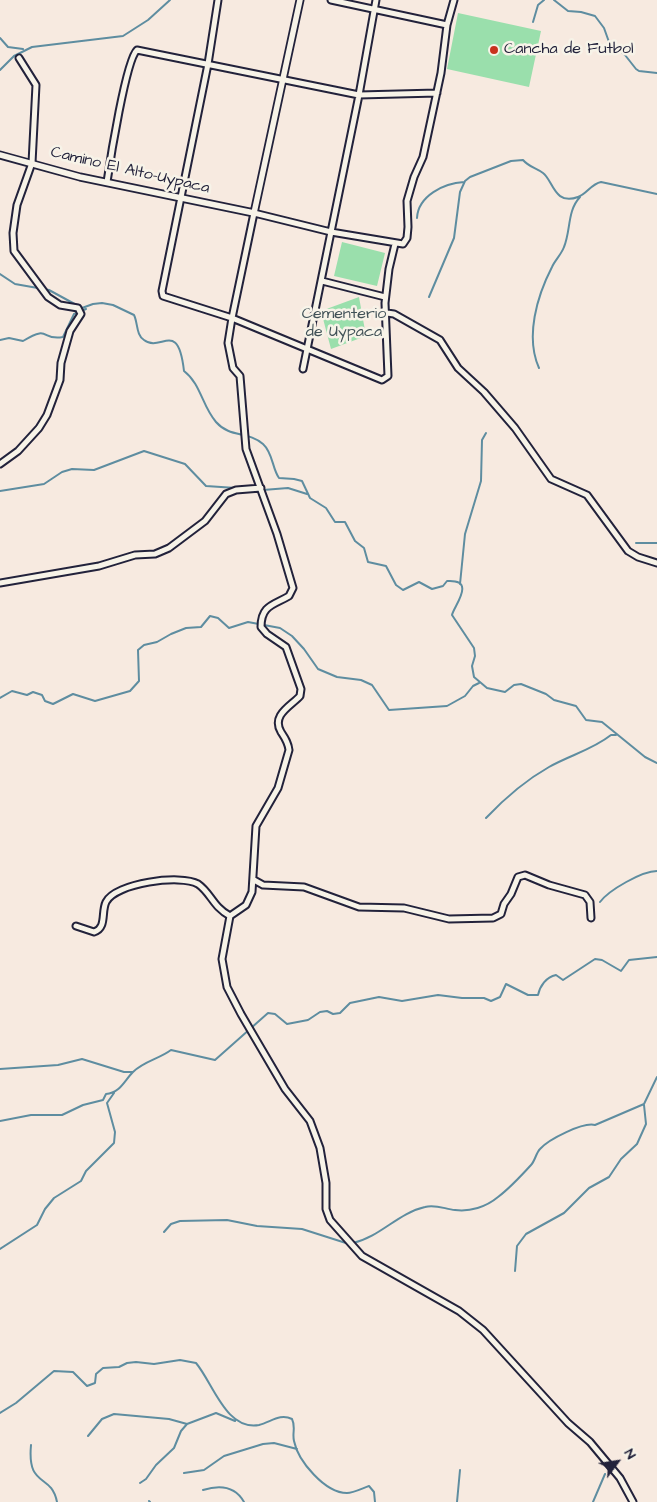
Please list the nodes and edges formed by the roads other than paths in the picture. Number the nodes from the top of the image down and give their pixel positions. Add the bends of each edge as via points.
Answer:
1 (218, 0) edge
2 (300, 0) edge
3 (331, 0) edge
4 (376, 0) edge
5 (454, 0) edge
6 (375, 9) junction
7 (447, 25) junction
8 (19, 58) dead end
9 (208, 64) junction
10 (283, 79) junction
11 (437, 93) junction
12 (359, 95) junction
13 (0, 155) edge
14 (32, 163) junction
15 (107, 182) junction
16 (180, 197) junction
17 (254, 213) junction
18 (332, 232) junction
19 (395, 244) junction
20 (322, 281) junction
21 (386, 297) junction
22 (387, 313) junction
23 (232, 318) junction
24 (308, 349) junction
25 (303, 369) dead end
26 (0, 464) edge
27 (261, 488) junction
28 (657, 563) edge
29 (0, 583) edge
30 (254, 880) junction
31 (230, 916) junction
32 (590, 918) dead end
33 (76, 926) dead end
34 (632, 1502) edge

1 - 9 street
2 - 10 street
3 - 6 street
4 - 6 street
5 - 7 street
6 - 7 street
6 - 12 street
7 - 11 street
8 - 14 street via 36,86
9 - 10 street
9 - 15 street via 135,51
9 - 16 street
10 - 12 street
10 - 17 street
11 - 12 street
11 - 19 street via 423,157 407,202 407,238 403,244
12 - 18 street
13 - 14 street, Camino El Alto-Uypaca
14 - 15 street, Camino El Alto-Uypaca
14 - 26 street via 17,205 14,251 48,297 60,305 78,308 81,314 70,331 60,380 48,415 18,451
15 - 16 street, Camino El Alto-Uypaca
16 - 17 street, Camino El Alto-Uypaca
16 - 23 street via 162,293 165,297
17 - 18 street
17 - 23 street
18 - 19 street
18 - 20 street
19 - 21 street
20 - 21 street
20 - 24 street
21 - 22 street
22 - 24 street via 386,379
22 - 28 street via 440,340 458,368 515,428 551,479 587,495 628,551
23 - 24 street
23 - 27 street via 229,353 241,381 246,449
24 - 25 street
27 - 29 street via 226,494 205,521 169,548 155,554 135,555 90,568
27 - 30 street via 293,588 289,596 267,608 261,627 286,647 301,689 300,696 279,717 278,727 289,750 278,788 256,826
30 - 31 street via 246,905
30 - 32 street via 263,885 304,887 359,907 397,907 465,920 496,918 501,914 518,877 525,875 587,897
31 - 33 street via 216,906 197,884 174,879 119,889 106,903 100,929 94,932
31 - 34 street via 222,959 227,987 285,1089 310,1121 320,1148 330,1220 362,1256 459,1311 483,1330 568,1423 590,1442 620,1478

